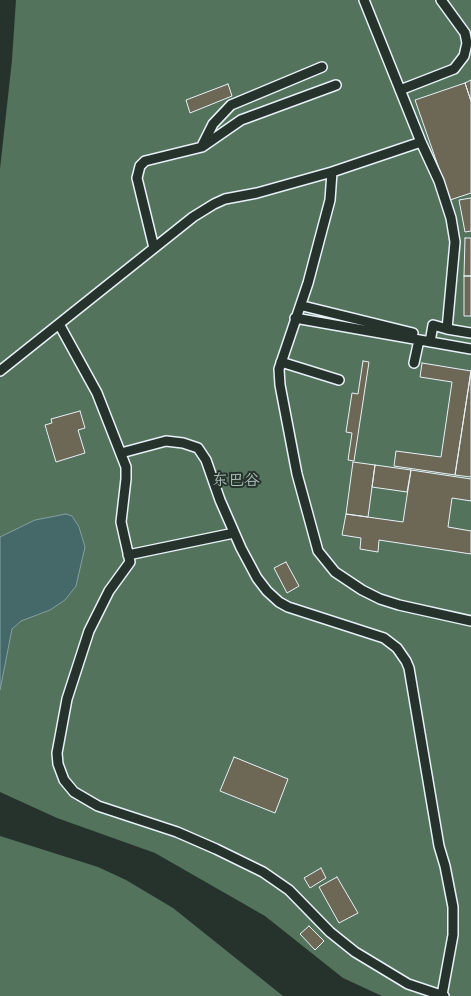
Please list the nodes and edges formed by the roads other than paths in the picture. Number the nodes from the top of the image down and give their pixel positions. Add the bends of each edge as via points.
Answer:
1 (364, 0) edge
2 (441, 0) edge
3 (322, 67) dead end
4 (336, 85) dead end
5 (400, 90) junction
6 (421, 142) junction
7 (202, 147) junction
8 (332, 172) junction
9 (154, 248) junction
10 (304, 306) dead end
11 (296, 318) junction
12 (59, 324) junction
13 (446, 328) junction
14 (471, 332) edge
15 (419, 340) junction
16 (430, 342) junction
17 (471, 348) edge
18 (281, 362) junction
19 (414, 364) dead end
20 (0, 371) edge
21 (340, 380) dead end
22 (120, 453) junction
23 (234, 532) junction
24 (128, 555) junction
25 (471, 621) edge
26 (443, 996) edge

1 - 5 lane
2 - 5 lane via 464,33 467,43 464,56 454,69
3 - 7 lane via 231,105 213,124
4 - 7 lane via 241,120
5 - 6 lane
6 - 8 lane
6 - 13 lane via 446,199 455,242
7 - 9 lane via 145,161 140,166 138,183
8 - 9 lane via 225,199 203,210
8 - 11 lane via 330,200
9 - 12 lane
10 - 17 lane
11 - 15 lane
11 - 18 lane
12 - 20 lane
12 - 22 lane via 97,393
13 - 14 lane
13 - 16 lane via 433,325
15 - 16 lane
15 - 19 lane
16 - 17 lane
18 - 21 lane
18 - 25 lane via 280,385 297,474 318,551 326,562 348,582 380,599
22 - 23 lane via 166,441 198,448 206,460
22 - 24 lane via 126,467 121,522
23 - 24 lane
23 - 26 lane via 257,578 280,602 377,634 397,648 406,661 453,907
24 - 26 lane via 130,562 109,591 89,631 67,699 57,752 60,772 68,786 98,806 177,832 263,872 289,890 330,932 355,952 408,984

